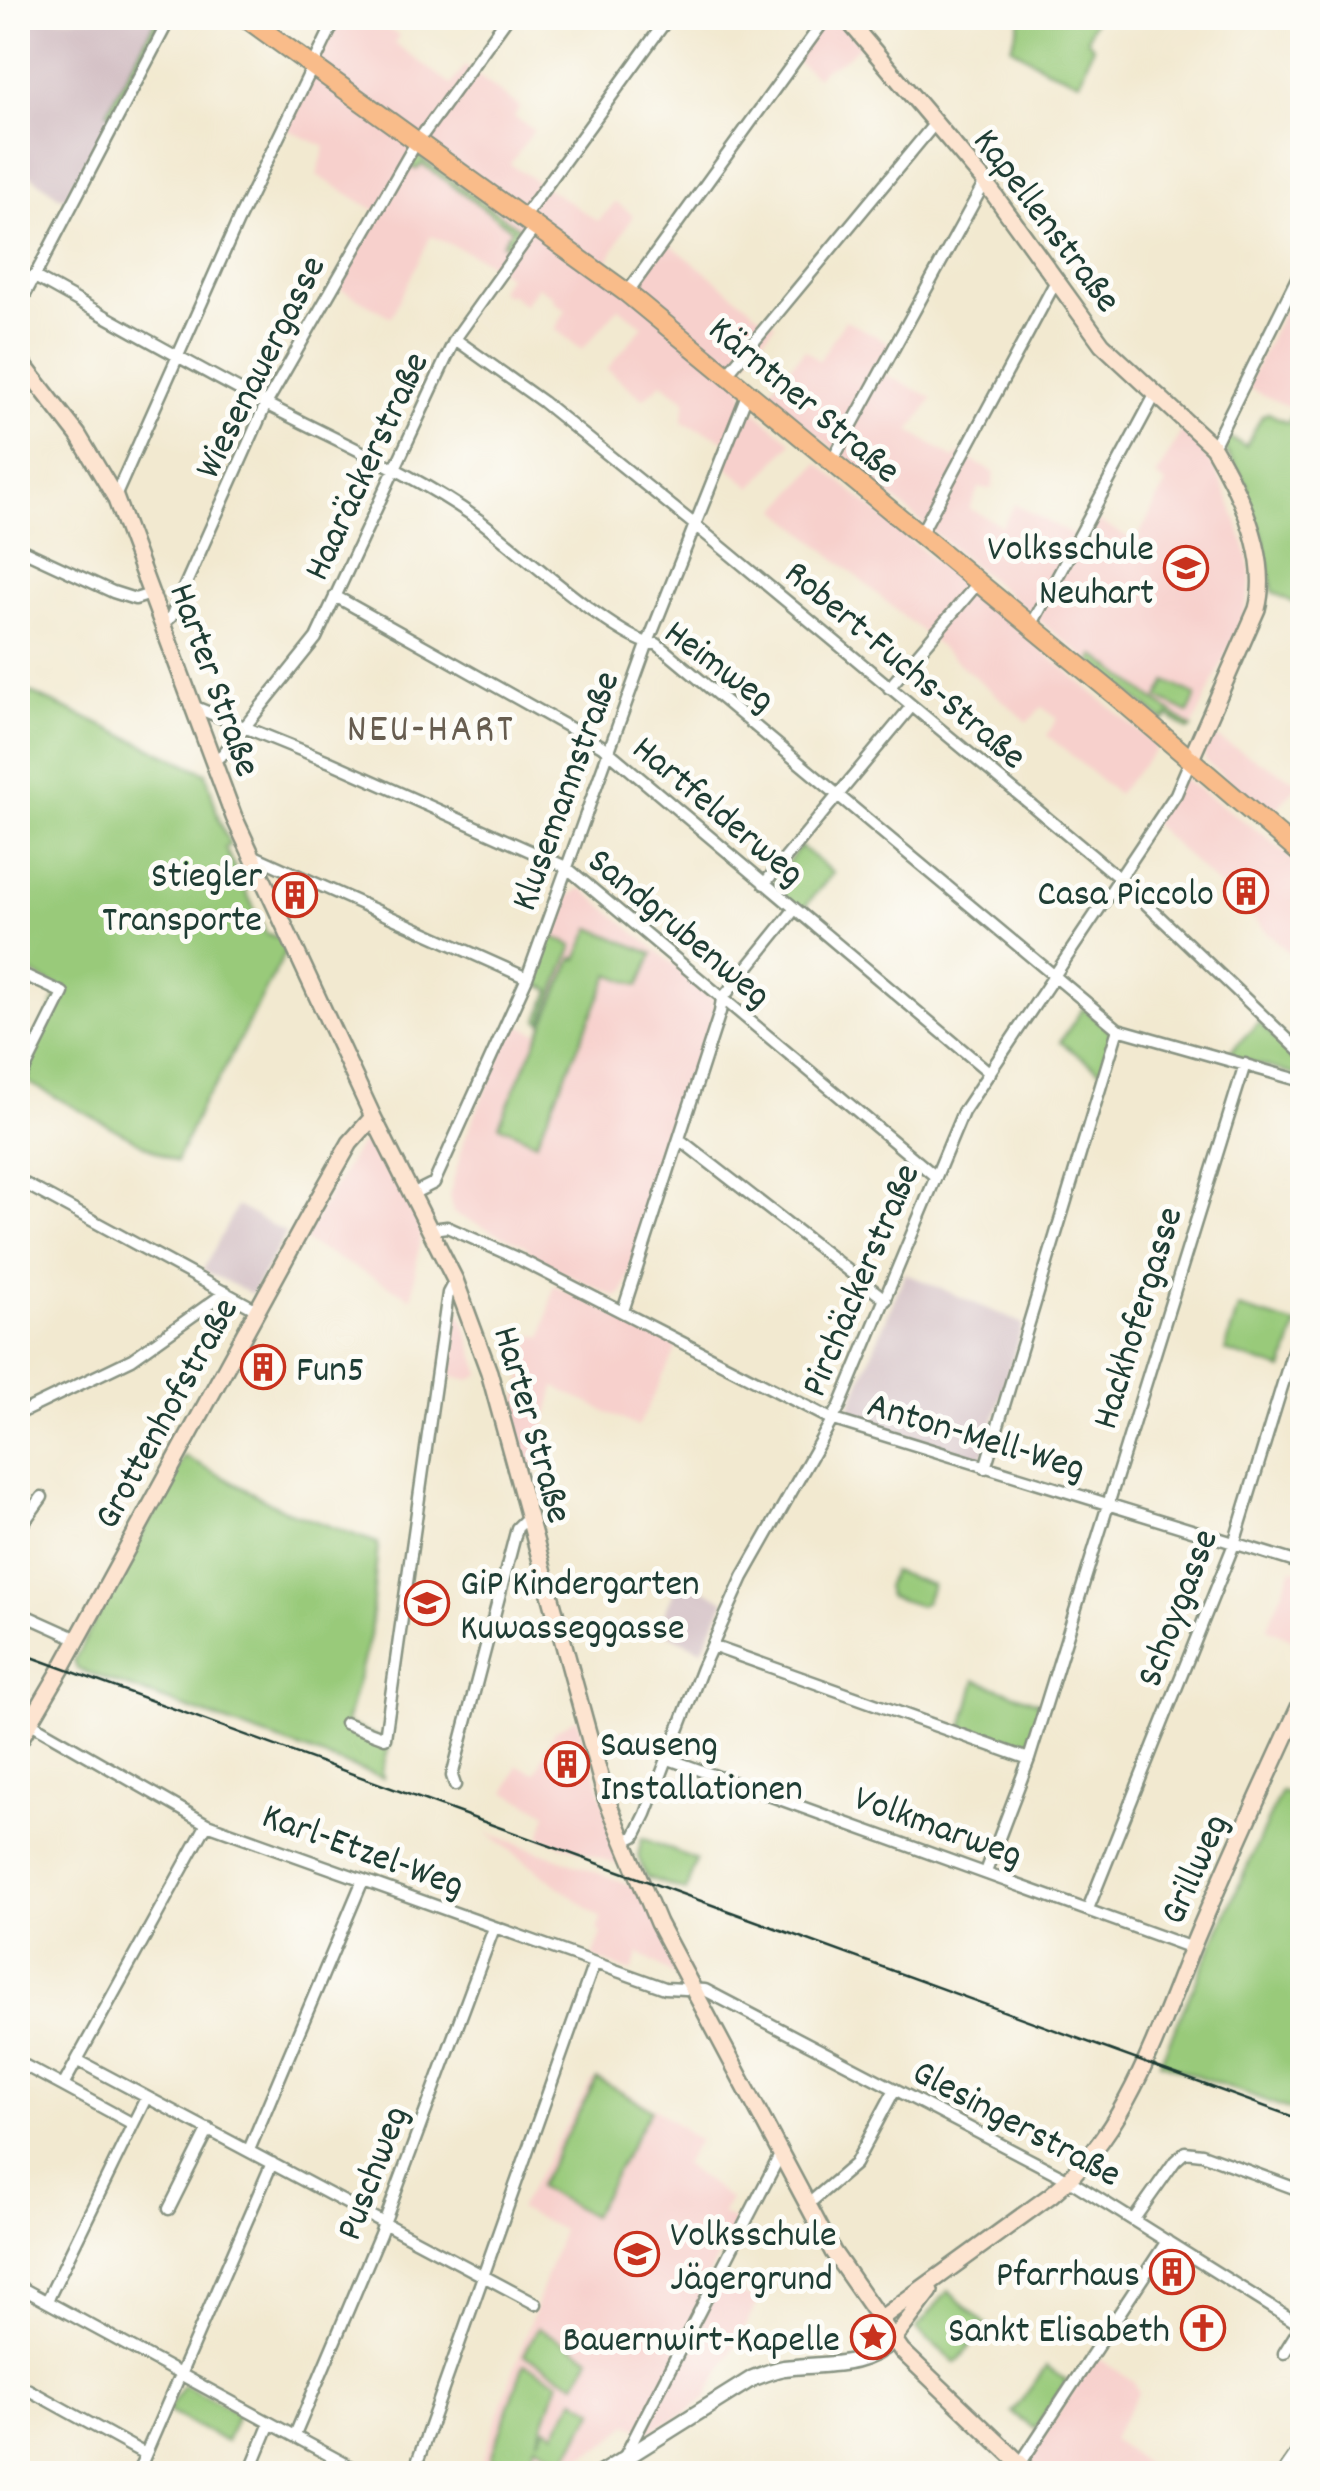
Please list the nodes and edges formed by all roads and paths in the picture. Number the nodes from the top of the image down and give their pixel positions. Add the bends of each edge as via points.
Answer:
1 (170, 18) edge
2 (246, 18) edge
3 (336, 18) edge
4 (495, 18) edge
5 (506, 18) edge
6 (668, 18) edge
7 (826, 18) edge
8 (846, 18) edge
9 (484, 50) junction
10 (311, 64) junction
11 (936, 122) junction
12 (418, 140) junction
13 (985, 182) junction
14 (529, 222) junction
15 (1302, 268) edge
16 (33, 276) junction
17 (1056, 281) junction
18 (627, 293) junction
19 (18, 308) edge
20 (456, 339) junction
21 (177, 355) junction
22 (18, 358) edge
23 (727, 374) junction
24 (748, 391) junction
25 (1155, 396) junction
26 (266, 404) junction
27 (1212, 448) junction
28 (832, 461) junction
29 (393, 468) junction
30 (115, 497) junction
31 (695, 525) junction
32 (920, 535) junction
33 (18, 548) edge
34 (978, 583) junction
35 (151, 594) junction
36 (335, 596) junction
37 (162, 624) junction
38 (1030, 627) junction
39 (647, 646) junction
40 (889, 688) junction
41 (190, 705) junction
42 (911, 707) junction
43 (245, 726) junction
44 (607, 753) junction
45 (212, 762) junction
46 (1190, 762) junction
47 (838, 794) junction
48 (250, 854) junction
49 (1302, 856) edge
50 (566, 867) junction
51 (1119, 878) junction
52 (764, 884) junction
53 (794, 910) junction
54 (18, 972) edge
55 (1053, 977) junction
56 (527, 978) junction
57 (722, 999) junction
58 (1118, 1029) junction
59 (1302, 1054) edge
60 (1245, 1064) junction
61 (990, 1073) junction
62 (1302, 1080) edge
63 (18, 1083) edge
64 (373, 1117) junction
65 (679, 1139) junction
66 (936, 1177) junction
67 (18, 1180) edge
68 (414, 1194) junction
69 (432, 1230) junction
70 (455, 1280) junction
71 (226, 1292) junction
72 (886, 1300) junction
73 (257, 1310) junction
74 (623, 1311) junction
75 (1302, 1321) edge
76 (19, 1409) edge
77 (831, 1420) junction
78 (985, 1468) junction
79 (42, 1497) dead end
80 (1107, 1505) junction
81 (528, 1516) junction
82 (18, 1530) edge
83 (1234, 1544) junction
84 (1302, 1564) edge
85 (18, 1612) edge
86 (78, 1639) junction
87 (712, 1646) junction
88 (1302, 1701) edge
89 (29, 1722) junction
90 (346, 1724) dead end
91 (18, 1743) edge
92 (666, 1758) junction
93 (1029, 1759) junction
94 (456, 1785) dead end
95 (207, 1824) junction
96 (624, 1842) junction
97 (986, 1872) junction
98 (363, 1880) junction
99 (1088, 1909) junction
100 (494, 1928) junction
101 (1192, 1948) junction
102 (594, 1964) junction
103 (694, 1990) junction
104 (77, 2060) junction
105 (18, 2062) edge
106 (63, 2086) junction
107 (895, 2089) junction
108 (146, 2098) junction
109 (133, 2124) junction
110 (209, 2129) junction
111 (249, 2150) junction
112 (780, 2155) junction
113 (272, 2163) junction
114 (1069, 2180) junction
115 (1302, 2191) edge
116 (806, 2206) junction
117 (169, 2209) dead end
118 (1134, 2219) junction
119 (384, 2223) junction
120 (1167, 2241) junction
121 (948, 2273) junction
122 (483, 2276) junction
123 (18, 2286) edge
124 (47, 2301) junction
125 (536, 2304) dead end
126 (880, 2319) junction
127 (1302, 2325) edge
128 (893, 2340) junction
129 (1284, 2353) dead end
130 (180, 2374) junction
131 (18, 2384) edge
132 (270, 2423) junction
133 (296, 2436) junction
134 (1302, 2445) edge
135 (145, 2454) junction
136 (620, 2467) edge
137 (1026, 2469) edge
138 (137, 2474) edge
139 (249, 2474) edge
140 (364, 2474) edge
141 (413, 2474) edge
142 (600, 2474) edge
143 (1282, 2474) edge

1 - 16 street
2 - 10 main road, Kärntner Straße
3 - 10 street
4 - 9 street
5 - 9 street, Wiesenauergasse
6 - 14 street, Haaräckerstraße
7 - 18 street
8 - 11 main road, Kapellenstraße
9 - 12 street, Wiesenauergasse
10 - 12 main road, Kärntner Straße
10 - 21 street
11 - 13 main road, Kapellenstraße
11 - 23 street
12 - 14 main road, Kärntner Straße
12 - 26 street, Wiesenauergasse
13 - 17 main road, Kapellenstraße
13 - 28 street
14 - 18 main road, Kärntner Straße
14 - 20 street, Haaräckerstraße
15 - 27 street
16 - 19 street
16 - 21 street, Heimweg
17 - 25 main road, Kapellenstraße via 1104,346
17 - 32 street
18 - 23 main road, Kärntner Straße
20 - 29 street, Haaräckerstraße
20 - 31 street, Robert-Fuchs-Straße
21 - 26 street, Heimweg
21 - 30 street
22 - 30 main road, Harter Straße via 78,435
23 - 24 main road, Kärntner Straße
24 - 28 main road, Kärntner Straße
24 - 31 street, Klusemannstraße
25 - 27 main road, Kapellenstraße
25 - 38 street
26 - 29 street, Heimweg
26 - 37 street, Wiesenauergasse via 171,617
27 - 46 main road, Kapellenstraße via 1251,530 1262,588
28 - 32 main road, Kärntner Straße
29 - 36 street, Haaräckerstraße
29 - 39 street, Heimweg via 477,518
30 - 35 main road, Harter Straße
31 - 39 street, Klusemannstraße
31 - 40 street, Robert-Fuchs-Straße
32 - 34 main road, Kärntner Straße
33 - 35 street via 113,592 135,599
34 - 38 main road, Kärntner Straße
34 - 40 street
35 - 37 main road, Harter Straße
36 - 43 street, Haaräckerstraße via 316,638
36 - 44 street, Hartfelderweg
37 - 41 main road, Harter Straße
38 - 46 main road, Kärntner Straße
39 - 44 street, Klusemannstraße
39 - 47 street, Heimweg via 657,644
40 - 42 street, Robert-Fuchs-Straße
41 - 43 street
41 - 45 main road, Harter Straße
42 - 47 street
42 - 51 street, Robert-Fuchs-Straße
43 - 45 street, Haaräckerstraße
43 - 50 street, Sandgrubenweg
44 - 50 street, Klusemannstraße
44 - 52 street, Hartfelderweg
45 - 48 main road, Harter Straße
46 - 49 main road, Kärntner Straße
46 - 51 street, Pirchäckerstraße
47 - 52 street
47 - 55 street, Heimweg
48 - 56 street
48 - 64 main road, Harter Straße
50 - 56 street, Klusemannstraße
50 - 57 street, Sandgrubenweg
51 - 55 street, Pirchäckerstraße
51 - 59 street, Robert-Fuchs-Straße
52 - 53 street, Hartfelderweg
53 - 57 street
53 - 61 street, Hartfelderweg
54 - 63 street via 62,994
55 - 58 street, Heimweg
55 - 61 street, Pirchäckerstraße
56 - 68 street, Klusemannstraße via 434,1183
57 - 65 street
57 - 66 street, Sandgrubenweg
58 - 60 street, Heimweg
58 - 78 street
60 - 62 street, Heimweg
60 - 80 street, Hackhofergasse
61 - 66 street, Pirchäckerstraße via 962,1112
64 - 68 main road, Harter Straße
64 - 73 main road, Grottenhofstraße via 350,1143
65 - 72 street
65 - 74 street
66 - 72 street, Pirchäckerstraße
67 - 71 street
68 - 69 main road, Harter Straße
69 - 70 main road, Harter Straße
69 - 74 street, Anton-Mell-Weg via 447,1227
70 - 81 main road, Harter Straße via 489,1372
70 - 90 street via 385,1738
71 - 73 street
71 - 76 street via 132,1359
72 - 77 street, Pirchäckerstraße
73 - 86 main road, Grottenhofstraße
74 - 77 street, Anton-Mell-Weg
75 - 83 street, Schoygasse
77 - 78 street, Anton-Mell-Weg
77 - 87 street, Pirchäckerstraße via 763,1538
78 - 80 street, Anton-Mell-Weg
79 - 82 street
80 - 83 street, Anton-Mell-Weg
80 - 93 street, Hackhofergasse
81 - 94 street via 517,1528 452,1776
81 - 96 main road, Harter Straße
83 - 84 street, Anton-Mell-Weg
83 - 99 street, Schoygasse
85 - 86 street
86 - 89 main road, Grottenhofstraße
87 - 92 street, Pirchäckerstraße
87 - 93 street
88 - 101 main road, Grillweg
89 - 91 main road, Grottenhofstraße
89 - 95 street, Karl-Etzel-Weg
92 - 96 street, Pirchäckerstraße via 635,1836
92 - 97 street, Volkmarweg
93 - 97 street, Hackhofergasse
95 - 98 street, Karl-Etzel-Weg
95 - 104 street
96 - 103 main road, Harter Straße
97 - 99 street, Volkmarweg
98 - 100 street, Karl-Etzel-Weg
98 - 111 street
99 - 101 street, Volkmarweg
100 - 102 street, Karl-Etzel-Weg
100 - 119 street, Puschweg
101 - 114 main road, Grillweg via 1113,2126
102 - 103 street, Karl-Etzel-Weg via 665,1988
102 - 122 street
103 - 107 street, Glesingerstraße
103 - 112 main road, Harter Straße
104 - 106 street
104 - 108 street
105 - 106 street
106 - 109 street
107 - 114 street, Glesingerstraße
107 - 116 street via 854,2164
108 - 109 street
108 - 110 street
109 - 124 street
110 - 111 street
110 - 117 street
111 - 113 street
112 - 116 main road, Harter Straße
112 - 136 street
113 - 119 street
113 - 130 street
114 - 118 street, Glesingerstraße
114 - 121 main road, Grillweg
115 - 118 street via 1185,2152
116 - 126 main road, Harter Straße
118 - 120 street, Glesingerstraße
119 - 122 street
119 - 133 street, Puschweg
120 - 127 street, Glesingerstraße
120 - 137 street
121 - 126 main road
121 - 128 main road
122 - 125 street
122 - 141 street
123 - 124 street
124 - 130 street
126 - 128 main road, Harter Straße
127 - 129 street
128 - 136 street via 858,2361 780,2368 752,2378
128 - 137 main road, Harter Straße
130 - 132 street
130 - 135 street
131 - 135 street
132 - 133 street
132 - 139 street
133 - 140 street
134 - 143 street
135 - 138 street
136 - 142 street

